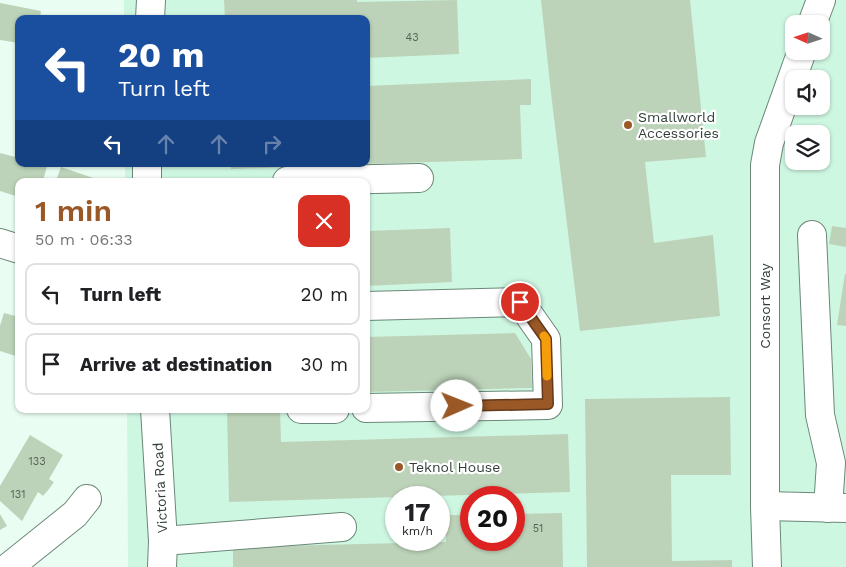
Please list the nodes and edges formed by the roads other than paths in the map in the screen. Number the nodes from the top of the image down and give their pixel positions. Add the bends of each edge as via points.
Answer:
1 (151, 0) edge
2 (821, 0) edge
3 (150, 15) edge
4 (815, 15) edge
5 (799, 60) edge
6 (419, 178) dead end
7 (370, 179) edge
8 (812, 236) dead end
9 (0, 243) edge
10 (15, 247) edge
11 (370, 306) edge
12 (370, 408) edge
13 (155, 413) edge
14 (86, 499) dead end
15 (765, 506) junction
16 (837, 508) edge
17 (342, 527) dead end
18 (163, 554) edge
19 (9, 567) edge
20 (767, 567) edge

1 - 3 street
2 - 4 street
5 - 15 street, Consort Way via 764,166
6 - 7 street
8 - 16 street via 820,415
9 - 10 street
11 - 12 street via 520,302 546,339 548,404
13 - 18 street, Victoria Road
14 - 19 street via 74,514
15 - 16 street
15 - 20 street, Consort Way
17 - 18 street

